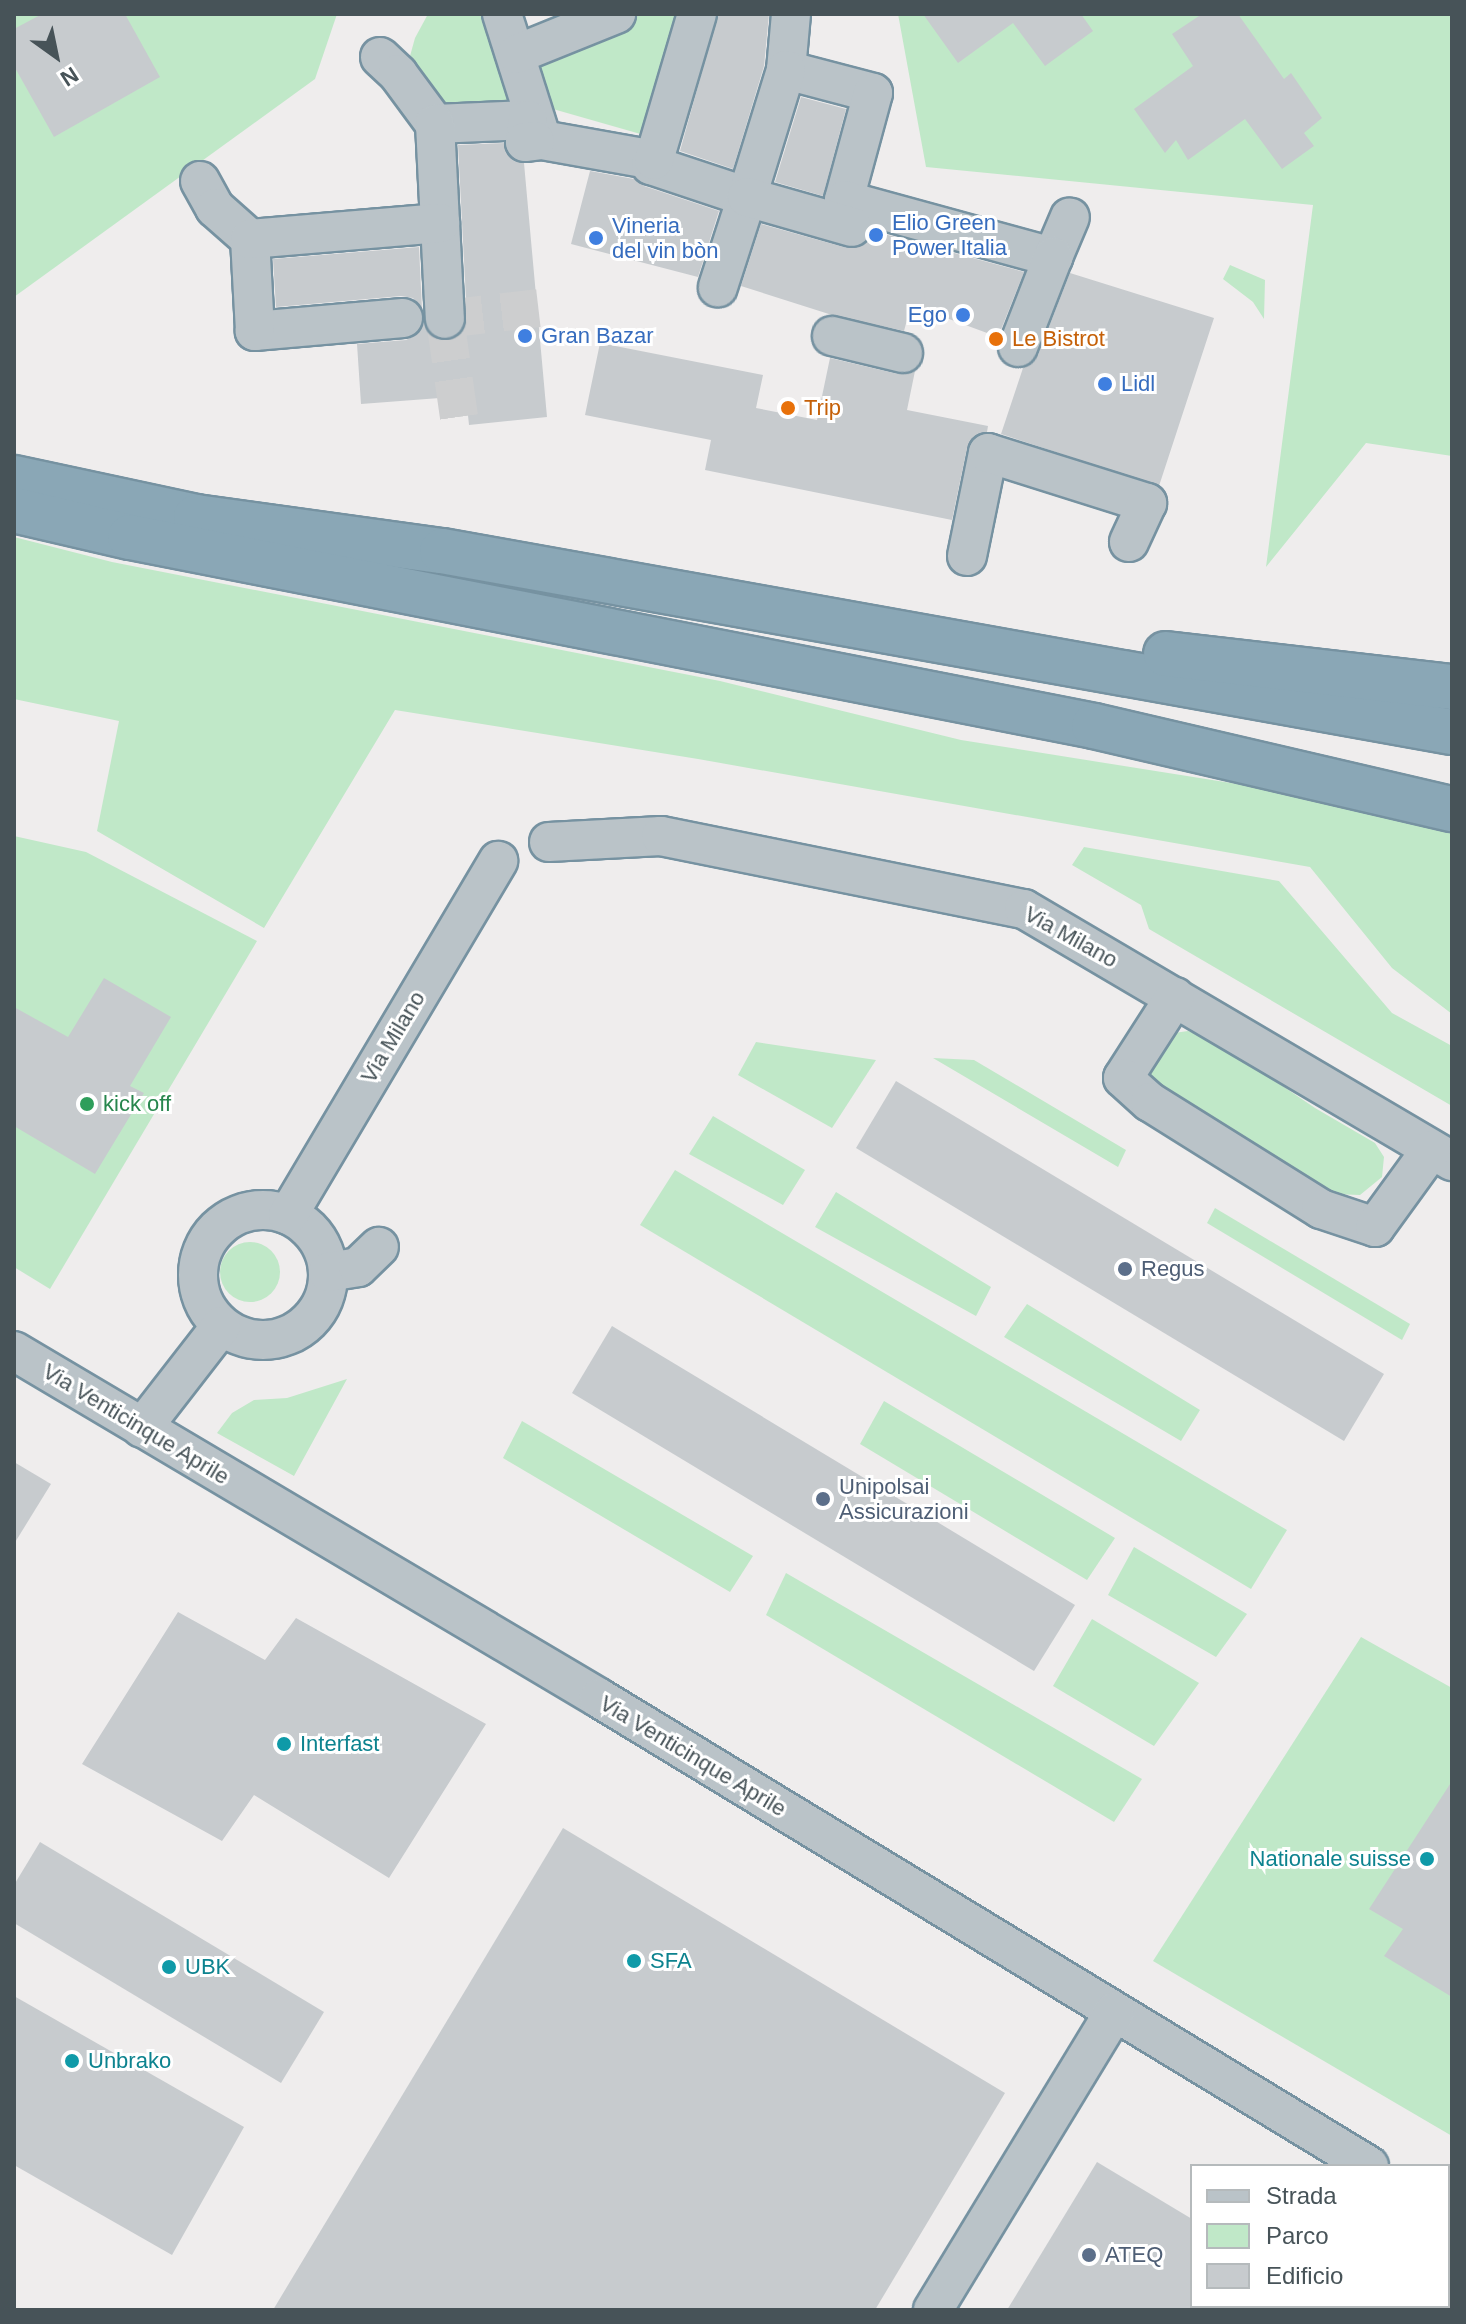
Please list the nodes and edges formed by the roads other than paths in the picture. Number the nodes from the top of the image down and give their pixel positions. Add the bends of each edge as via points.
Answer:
1 (502, 14) edge
2 (616, 14) edge
3 (697, 14) edge
4 (791, 14) edge
5 (517, 54) junction
6 (380, 57) dead end
7 (786, 70) junction
8 (435, 124) junction
9 (542, 140) junction
10 (654, 160) junction
11 (200, 181) dead end
12 (747, 197) junction
13 (844, 217) junction
14 (1070, 217) dead end
15 (440, 223) junction
16 (250, 239) junction
17 (1053, 257) junction
18 (718, 287) dead end
19 (403, 318) dead end
20 (445, 319) dead end
21 (832, 336) dead end
22 (1018, 347) dead end
23 (903, 353) dead end
24 (14, 478) edge
25 (14, 510) edge
26 (1129, 542) dead end
27 (967, 556) dead end
28 (790, 611) junction
29 (1452, 687) edge
30 (1094, 726) junction
31 (1452, 732) edge
32 (1452, 781) edge
33 (1452, 809) edge
34 (549, 842) dead end
35 (498, 861) dead end
36 (1175, 997) junction
37 (1442, 1155) edge
38 (288, 1215) junction
39 (379, 1247) dead end
40 (328, 1272) junction
41 (221, 1326) junction
42 (14, 1351) edge
43 (142, 1428) junction
44 (1114, 2012) junction
45 (1366, 2164) edge
46 (933, 2310) edge

1 - 5 street
2 - 5 street
3 - 10 street
4 - 7 street
5 - 9 street
6 - 8 street
7 - 12 street
7 - 13 street via 873,93
8 - 9 street via 528,120 525,142
8 - 15 street
9 - 10 street
10 - 12 street via 651,165
11 - 16 street via 215,208
12 - 13 street
12 - 18 street
13 - 17 street
14 - 17 street
15 - 16 street
15 - 20 street
16 - 19 street via 255,331
17 - 22 street
21 - 23 street
24 - 28 highway via 196,517 442,551
25 - 30 highway
26 - 27 street via 1147,503 993,440
28 - 29 highway
28 - 31 highway
30 - 32 highway
30 - 33 highway
34 - 36 street, Via Milano via 661,836 1024,909
35 - 38 street, Via Milano
36 - 37 street, Via Milano
36 - 37 street via 1123,1078 1150,1102 1321,1209 1375,1227
38 - 40 street via 309,1228 322,1247
38 - 41 street via 265,1209 238,1214 208,1240 199,1260 198,1281 207,1310
39 - 40 street via 358,1267
40 - 41 street via 320,1307 291,1334 269,1341 241,1337
41 - 43 street
42 - 43 street, Via Venticinque Aprile
43 - 44 street, Via Venticinque Aprile
44 - 45 street, Via Venticinque Aprile
44 - 46 street

